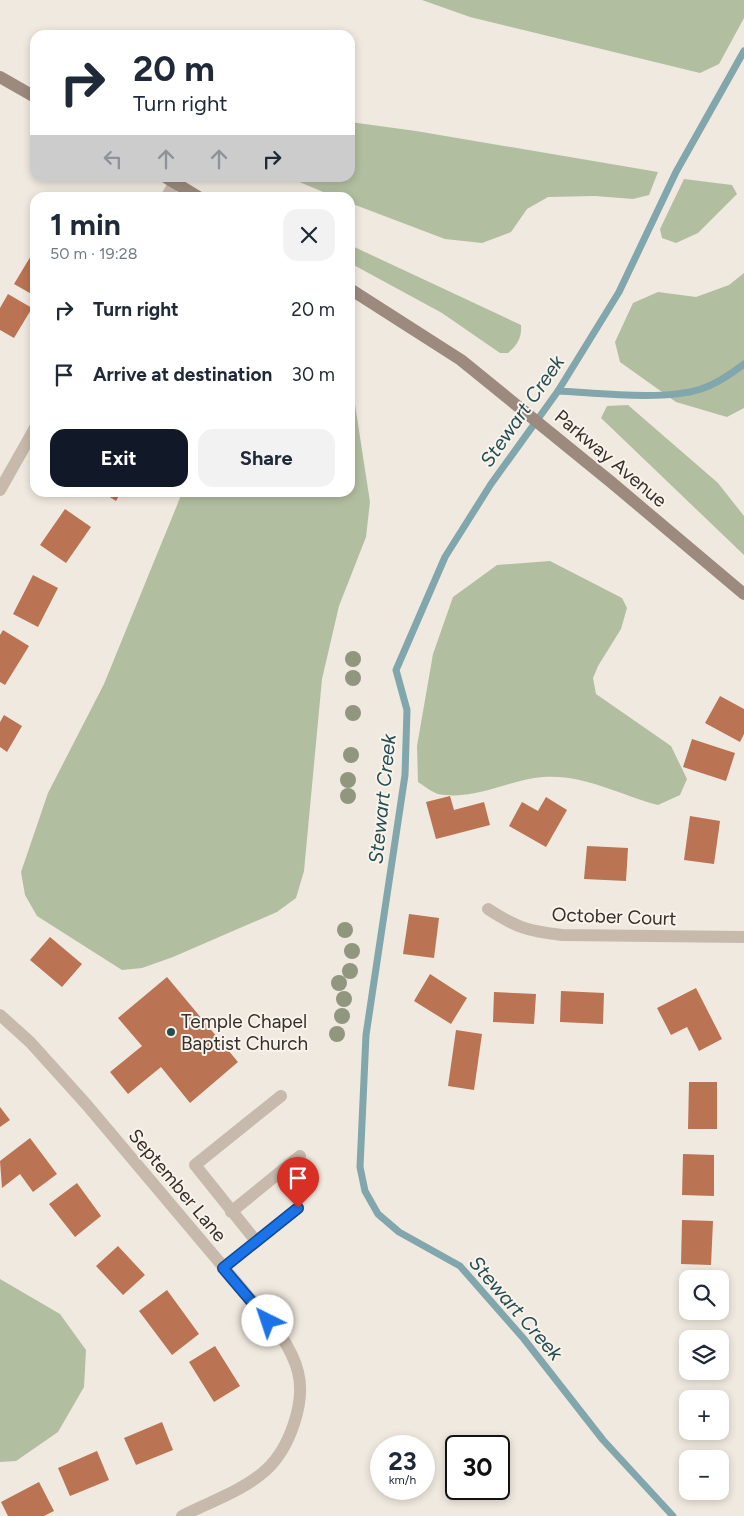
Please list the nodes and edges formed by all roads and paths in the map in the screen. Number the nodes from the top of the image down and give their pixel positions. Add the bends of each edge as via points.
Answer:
1 (0, 77) edge
2 (30, 94) edge
3 (174, 182) edge
4 (190, 192) edge
5 (355, 292) edge
6 (30, 437) edge
7 (0, 490) edge
8 (744, 594) edge
9 (488, 909) dead end
10 (744, 937) edge
11 (0, 1014) edge
12 (281, 1096) dead end
13 (300, 1156) dead end
14 (298, 1208) dead end
15 (232, 1212) junction
16 (256, 1241) junction
17 (223, 1268) junction
18 (182, 1516) edge

1 - 2 street
3 - 4 street
5 - 8 street, Parkway Avenue via 461,360
6 - 7 street
9 - 10 street, October Court via 511,924 562,935
11 - 17 street, September Lane via 86,1104
12 - 15 street via 195,1165
13 - 15 street
14 - 16 street
15 - 16 street
16 - 17 street
17 - 18 street, September Lane via 287,1345 299,1372 297,1414 282,1450 266,1469 250,1482

